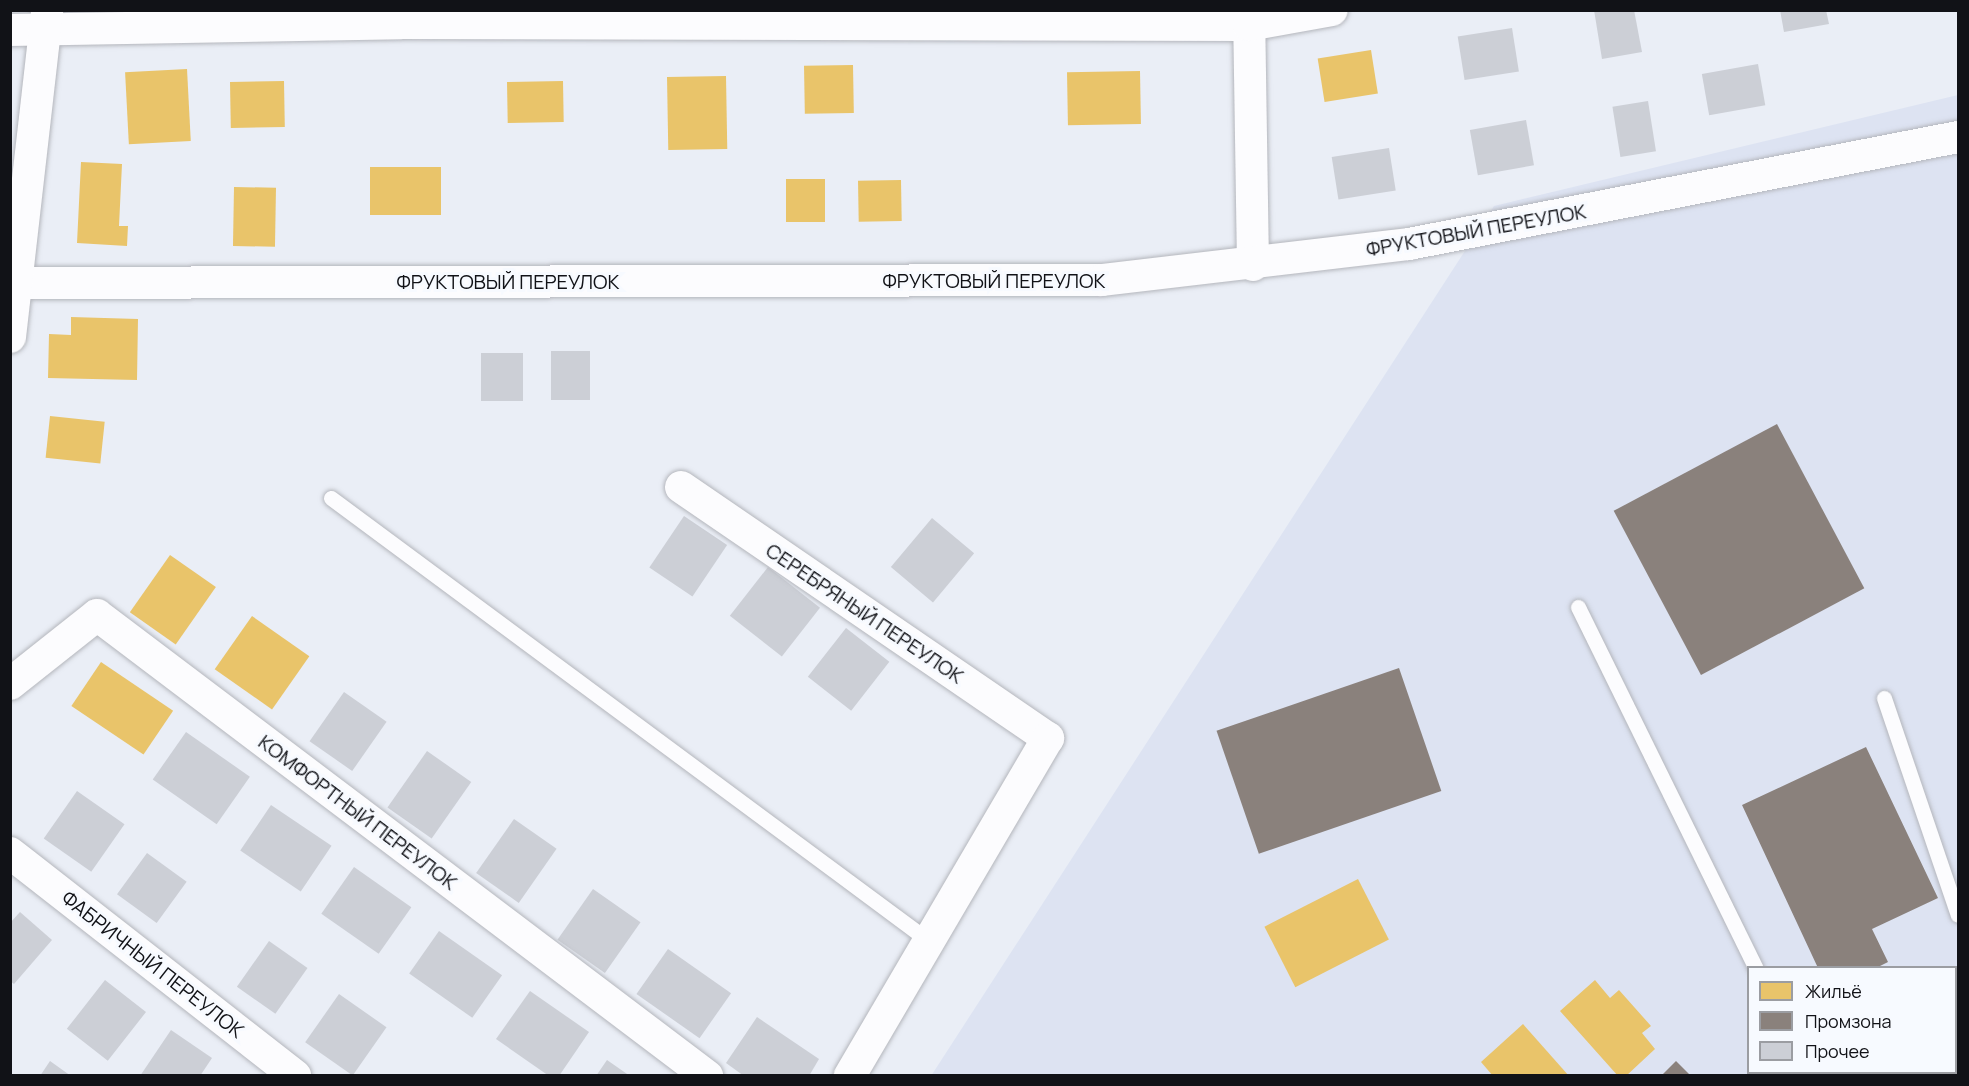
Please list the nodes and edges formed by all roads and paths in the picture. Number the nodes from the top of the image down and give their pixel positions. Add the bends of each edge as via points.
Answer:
1 (1332, 10) edge
2 (1249, 18) edge
3 (46, 19) edge
4 (10, 30) edge
5 (1959, 137) edge
6 (1253, 265) junction
7 (16, 283) junction
8 (10, 337) edge
9 (681, 487) dead end
10 (331, 498) dead end
11 (1578, 607) dead end
12 (10, 684) edge
13 (1884, 698) dead end
14 (10, 853) edge
15 (1959, 915) edge
16 (929, 940) junction
17 (1755, 966) edge
18 (295, 1076) edge
19 (707, 1076) edge
20 (850, 1076) edge

1 - 2 street
2 - 3 street via 401,23
2 - 6 street
3 - 4 street
3 - 7 street
5 - 6 street, ФРУКТОВЫЙ ПЕРЕУЛОК via 1409,244
6 - 7 street, ФРУКТОВЫЙ ПЕРЕУЛОК via 1102,280
7 - 8 street
9 - 16 street, СЕРЕБРЯНЫЙ ПЕРЕУЛОК via 1048,738
10 - 16 lane
11 - 17 lane
12 - 19 street, КОМФОРТНЫЙ ПЕРЕУЛОК via 97,615
13 - 15 lane
14 - 18 street, ФАБРИЧНЫЙ ПЕРЕУЛОК
16 - 20 street

